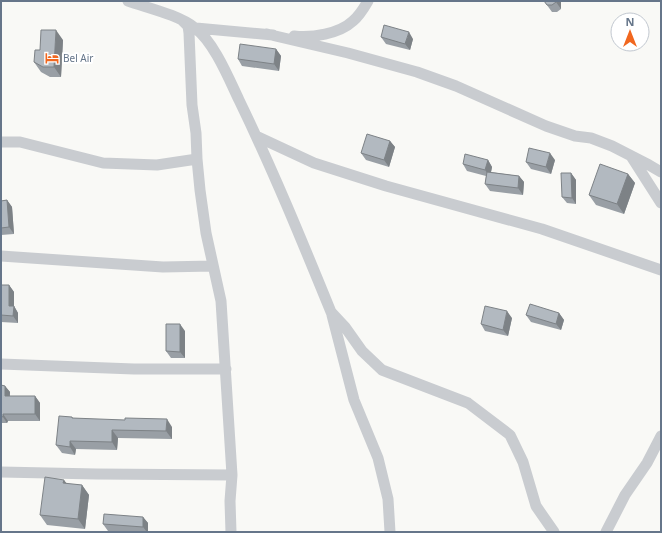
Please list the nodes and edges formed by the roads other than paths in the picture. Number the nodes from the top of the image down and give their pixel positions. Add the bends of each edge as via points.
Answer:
1 (128, 1) edge
2 (368, 1) edge
3 (181, 20) junction
4 (196, 28) junction
5 (266, 34) junction
6 (256, 136) junction
7 (1, 142) edge
8 (631, 156) junction
9 (197, 159) junction
10 (661, 172) edge
11 (661, 203) edge
12 (1, 256) edge
13 (213, 266) junction
14 (661, 270) edge
15 (331, 312) junction
16 (1, 364) edge
17 (226, 369) junction
18 (661, 436) edge
19 (1, 472) edge
20 (232, 474) junction
21 (232, 532) edge
22 (390, 532) edge
23 (554, 532) edge
24 (606, 532) edge

1 - 3 street
2 - 5 street via 355,20 348,26 336,30 314,37
3 - 4 street
3 - 9 street via 188,26 189,33
4 - 5 street
4 - 6 street via 212,46
5 - 8 street via 417,72 456,86 546,126 575,136 591,138
6 - 14 street via 314,163 386,186 542,229
6 - 15 street via 277,180
7 - 9 street via 20,142 103,163 157,165
8 - 10 street
8 - 11 street
9 - 13 street via 206,233
12 - 13 street via 163,267
13 - 17 street via 221,301
15 - 22 street via 354,400 378,458 388,499
15 - 23 street via 362,351 382,370 468,403 510,435 523,462 536,506
16 - 17 street
17 - 20 street
18 - 24 street
19 - 20 street
20 - 21 street

